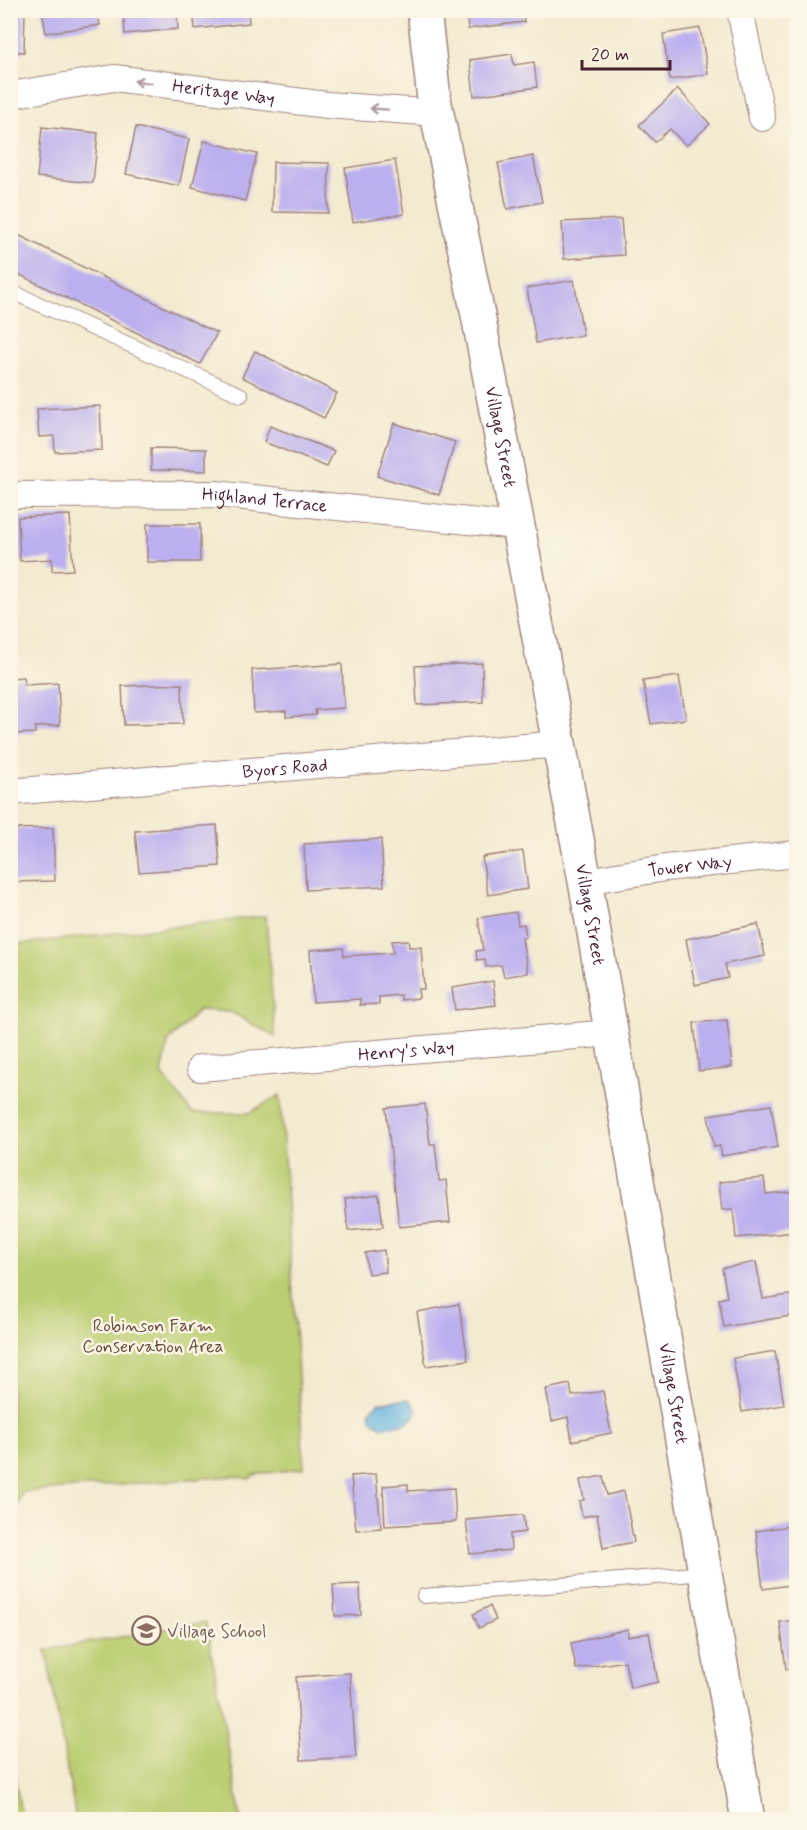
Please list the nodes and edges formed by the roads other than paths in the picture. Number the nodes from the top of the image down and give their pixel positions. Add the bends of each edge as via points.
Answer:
1 (424, 10) edge
2 (740, 10) edge
3 (10, 95) edge
4 (437, 113) junction
5 (762, 118) dead end
6 (10, 291) edge
7 (241, 395) dead end
8 (10, 495) edge
9 (516, 526) junction
10 (559, 744) junction
11 (10, 792) edge
12 (796, 854) edge
13 (585, 881) junction
14 (611, 1033) junction
15 (200, 1068) dead end
16 (707, 1573) junction
17 (424, 1596) dead end
18 (748, 1820) edge

1 - 4 main road, Village Street
2 - 5 street
4 -> 3 street, Heritage Way via 327,105 114,78
4 - 9 main road, Village Street
6 - 7 lane
8 - 9 street, Highland Terrace via 216,494
9 - 10 main road, Village Street
10 - 11 street, Byors Road
10 - 13 main road, Village Street
12 - 13 street, Tower Way
13 - 14 main road, Village Street
14 - 15 street, Henry's Way
14 - 16 main road, Village Street
16 - 17 lane
16 - 18 main road, Village Street

